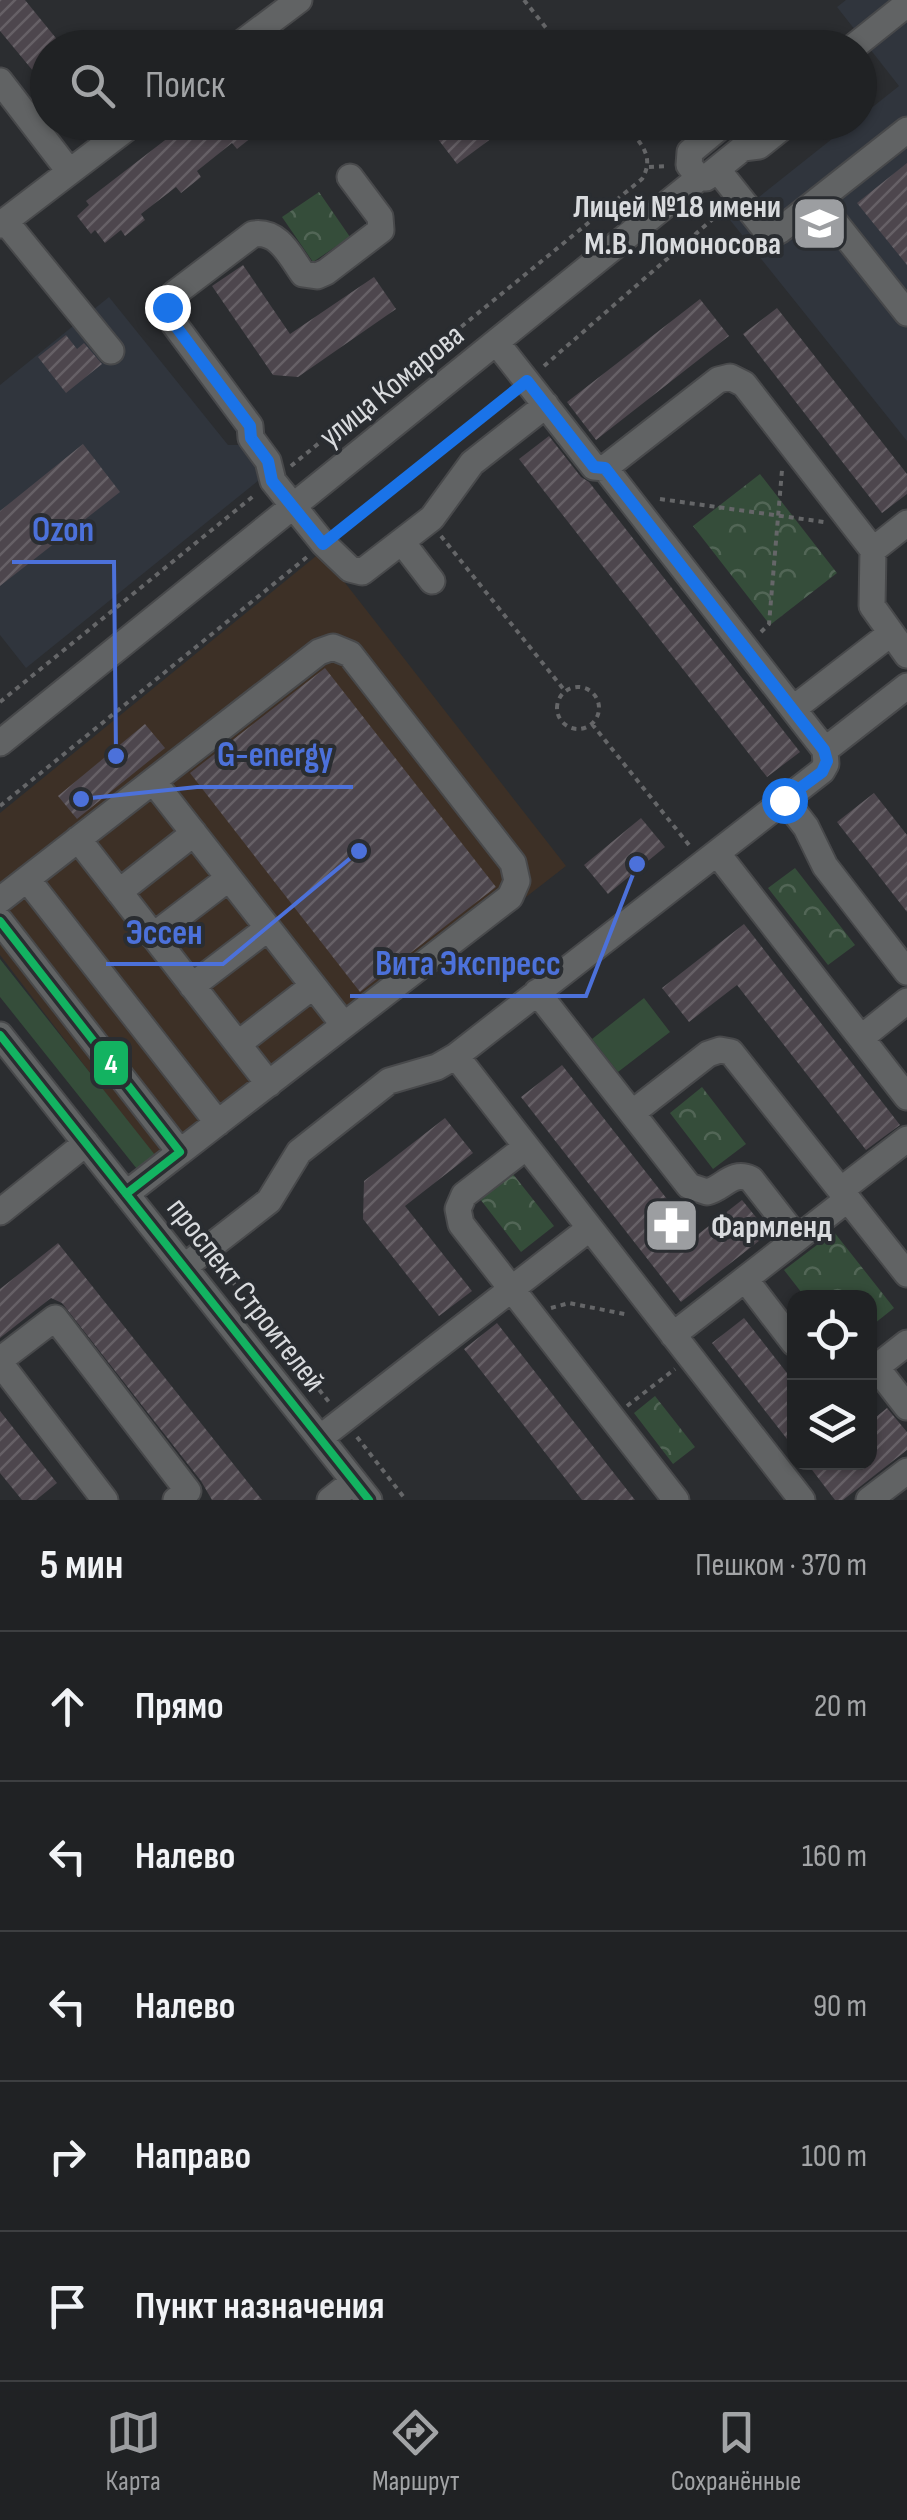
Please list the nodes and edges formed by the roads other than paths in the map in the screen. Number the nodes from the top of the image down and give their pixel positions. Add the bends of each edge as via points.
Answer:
1 (299, 0) edge
2 (907, 4) edge
3 (260, 30) edge
4 (874, 30) edge
5 (0, 80) edge
6 (30, 119) edge
7 (907, 130) edge
8 (46, 140) edge
9 (111, 140) edge
10 (704, 140) edge
11 (766, 140) edge
12 (70, 171) junction
13 (708, 173) junction
14 (350, 177) dead end
15 (818, 201) junction
16 (3, 223) edge
17 (907, 313) edge
18 (496, 342) junction
19 (110, 351) dead end
20 (546, 405) junction
21 (605, 468) junction
22 (291, 506) junction
23 (907, 523) edge
24 (402, 542) junction
25 (873, 550) junction
26 (432, 581) dead end
27 (890, 634) junction
28 (907, 655) edge
29 (907, 686) edge
30 (793, 709) junction
31 (0, 743) edge
32 (824, 750) junction
33 (153, 781) junction
34 (784, 800) junction
35 (194, 833) junction
36 (78, 839) junction
37 (710, 858) junction
38 (228, 878) junction
39 (27, 879) junction
40 (119, 892) junction
41 (0, 900) edge
42 (0, 922) edge
43 (268, 928) junction
44 (153, 936) junction
45 (907, 972) edge
46 (192, 986) junction
47 (313, 986) junction
48 (538, 992) junction
49 (907, 1001) edge
50 (344, 1025) junction
51 (0, 1035) edge
52 (861, 1038) junction
53 (238, 1044) junction
54 (456, 1056) junction
55 (269, 1084) junction
56 (907, 1097) edge
57 (632, 1113) junction
58 (218, 1123) junction
59 (907, 1139) edge
60 (86, 1143) junction
61 (526, 1146) junction
62 (180, 1152) junction
63 (126, 1194) junction
64 (845, 1194) junction
65 (0, 1212) edge
66 (590, 1228) junction
67 (797, 1238) junction
68 (184, 1267) junction
69 (907, 1274) edge
70 (745, 1279) junction
71 (511, 1289) junction
72 (668, 1328) junction
73 (787, 1334) edge
74 (907, 1343) edge
75 (0, 1362) edge
76 (877, 1367) edge
77 (877, 1374) edge
78 (907, 1407) edge
79 (320, 1438) junction
80 (907, 1471) edge
81 (362, 1490) edge
82 (186, 1497) edge
83 (105, 1500) edge
84 (330, 1500) edge
85 (676, 1500) edge
86 (802, 1500) edge
87 (869, 1500) edge

1 - 3 street
2 - 4 street
5 - 6 street
7 - 15 street
8 - 12 street
9 - 12 street
10 - 13 street via 690,152 689,165
11 - 13 street, улица Комарова
12 - 16 street
13 - 15 street via 774,232
13 - 18 street, улица Комарова
14 - 22 street via 380,217 381,230 326,272 303,274 276,237 260,233 174,294 167,307 250,426 272,481
15 - 17 street
16 - 19 street
18 - 20 street
18 - 22 street, улица Комарова
20 - 21 street via 594,467
20 - 24 street via 472,464 429,520
21 - 25 street via 724,378 735,378
21 - 30 street
22 - 24 street via 358,572
22 - 31 street, улица Комарова
23 - 25 street
24 - 26 street
25 - 27 street via 871,602
27 - 28 street
27 - 30 street
29 - 32 street
30 - 32 street
32 - 34 street via 822,772
33 - 35 street
33 - 36 street
33 - 50 street via 326,648 350,654 513,864 517,881 510,896
34 - 37 street
34 - 45 street via 806,826 824,866
35 - 38 street
35 - 40 street
36 - 39 street
36 - 40 street
37 - 48 street
37 - 52 street
38 - 43 street
38 - 44 street
39 - 41 street
39 - 58 street
40 - 44 street
42 - 62 street
43 - 46 street
43 - 47 street
44 - 46 street
46 - 53 street
47 - 50 street
47 - 53 street
48 - 54 street
48 - 57 street
49 - 52 street
50 - 55 street
51 - 60 street, проспект Строителей
52 - 56 street
53 - 55 street
54 - 61 street
54 - 68 street via 390,1082 299,1152 269,1200
55 - 58 street
57 - 64 street via 708,1054 731,1052
57 - 67 street via 689,1186 707,1192 745,1176
58 - 62 street
59 - 64 street
60 - 63 street, проспект Строителей
60 - 65 street
61 - 66 street
61 - 71 street via 464,1195 458,1208 461,1224
62 - 63 street
63 - 68 street, проспект Строителей
64 - 67 street
64 - 69 street
66 - 71 street
66 - 72 street
67 - 70 street
68 - 79 street, проспект Строителей
70 - 72 street
70 - 73 street
71 - 79 street
71 - 85 street
72 - 86 street
74 - 76 street
75 - 82 street via 55,1318
75 - 83 street
77 - 78 street
79 - 81 street, проспект Строителей
80 - 87 street
81 - 84 street

